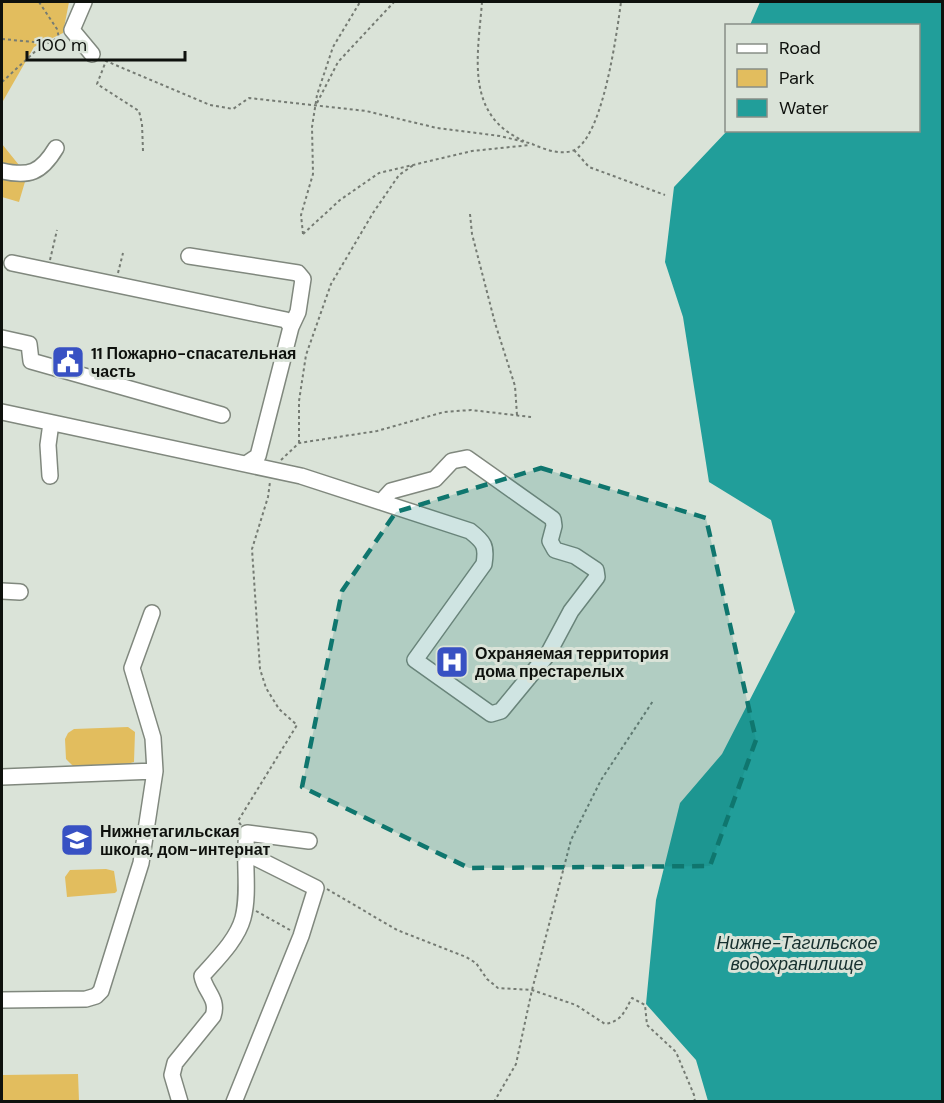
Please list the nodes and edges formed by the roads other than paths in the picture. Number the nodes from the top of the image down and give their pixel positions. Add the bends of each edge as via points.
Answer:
1 (84, 2) edge
2 (92, 54) dead end
3 (56, 148) dead end
4 (2, 171) edge
5 (189, 256) dead end
6 (12, 262) dead end
7 (291, 327) junction
8 (2, 338) edge
9 (2, 412) edge
10 (222, 415) dead end
11 (51, 423) junction
12 (246, 464) junction
13 (50, 476) dead end
14 (381, 502) junction
15 (2, 591) edge
16 (20, 592) dead end
17 (152, 613) dead end
18 (155, 771) junction
19 (2, 777) edge
20 (309, 841) dead end
21 (244, 852) junction
22 (2, 1000) edge
23 (180, 1101) edge
24 (234, 1101) edge

1 - 2 street via 72,30
3 - 4 street via 48,162 35,171 19,175
5 - 7 street via 298,273 303,279 298,312
6 - 7 street via 286,320
7 - 12 street via 258,456
8 - 10 street via 28,344 31,361
9 - 11 street
11 - 12 street
11 - 13 street
12 - 14 street via 301,476
14 - 14 street via 470,531 482,540 484,564 415,660 491,714 501,711 548,654 571,611 597,577 596,570 575,555 555,550 550,541 553,519 467,458 452,461 435,479 391,491
15 - 16 street
17 - 18 street via 132,669 153,738
18 - 19 street
18 - 22 street via 141,863 101,992 86,999
20 - 21 street via 247,832
21 - 23 street via 242,920 224,951 202,976 214,999 213,1016 173,1066
21 - 24 street via 316,888 301,936

